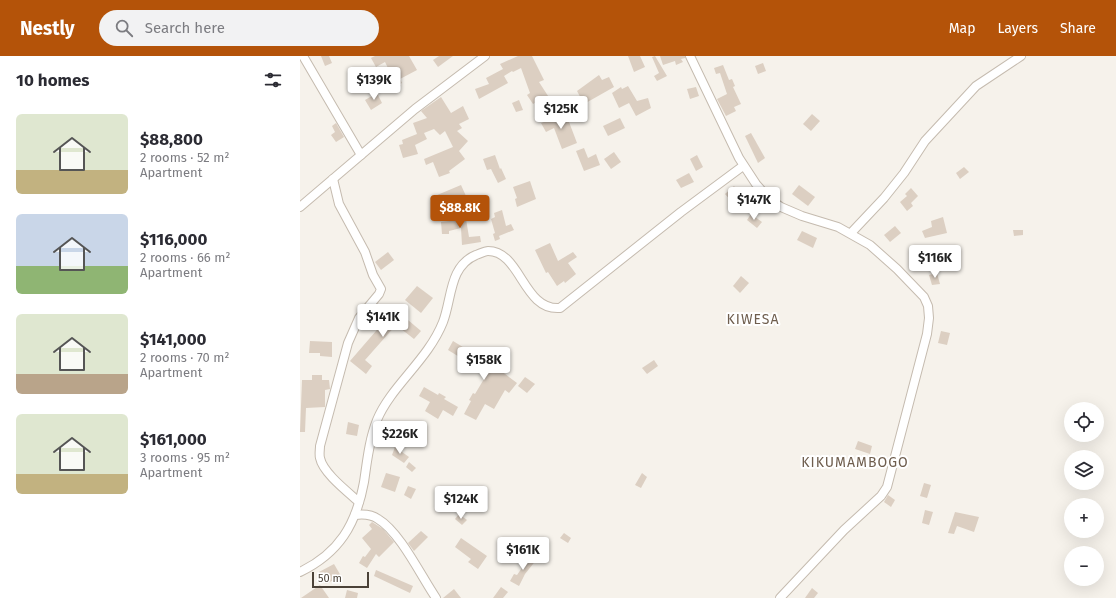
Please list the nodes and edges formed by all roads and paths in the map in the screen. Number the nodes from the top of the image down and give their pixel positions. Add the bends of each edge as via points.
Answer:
1 (303, 56) edge
2 (485, 56) edge
3 (690, 56) edge
4 (1021, 56) edge
5 (361, 155) junction
6 (743, 166) junction
7 (333, 179) junction
8 (300, 207) edge
9 (851, 233) junction
10 (359, 502) junction
11 (355, 515) junction
12 (300, 572) edge
13 (436, 598) edge
14 (780, 598) edge

1 - 5 street
2 - 5 street via 415,109
3 - 6 street
4 - 9 street via 976,86 925,141 904,174
5 - 7 street
6 - 9 street via 769,199 781,207
6 - 10 street via 560,308 552,309 534,297 502,255 487,251 463,263 452,285 441,327 378,419
7 - 8 street
7 - 10 street via 339,204 365,252 372,275 380,289 379,294 359,318 348,343 320,446 320,459 325,468
9 - 14 street via 870,245 924,297 929,318 926,334 887,487
10 - 11 street
11 - 12 street via 352,524 336,547
11 - 13 street via 368,514 378,518 389,528

